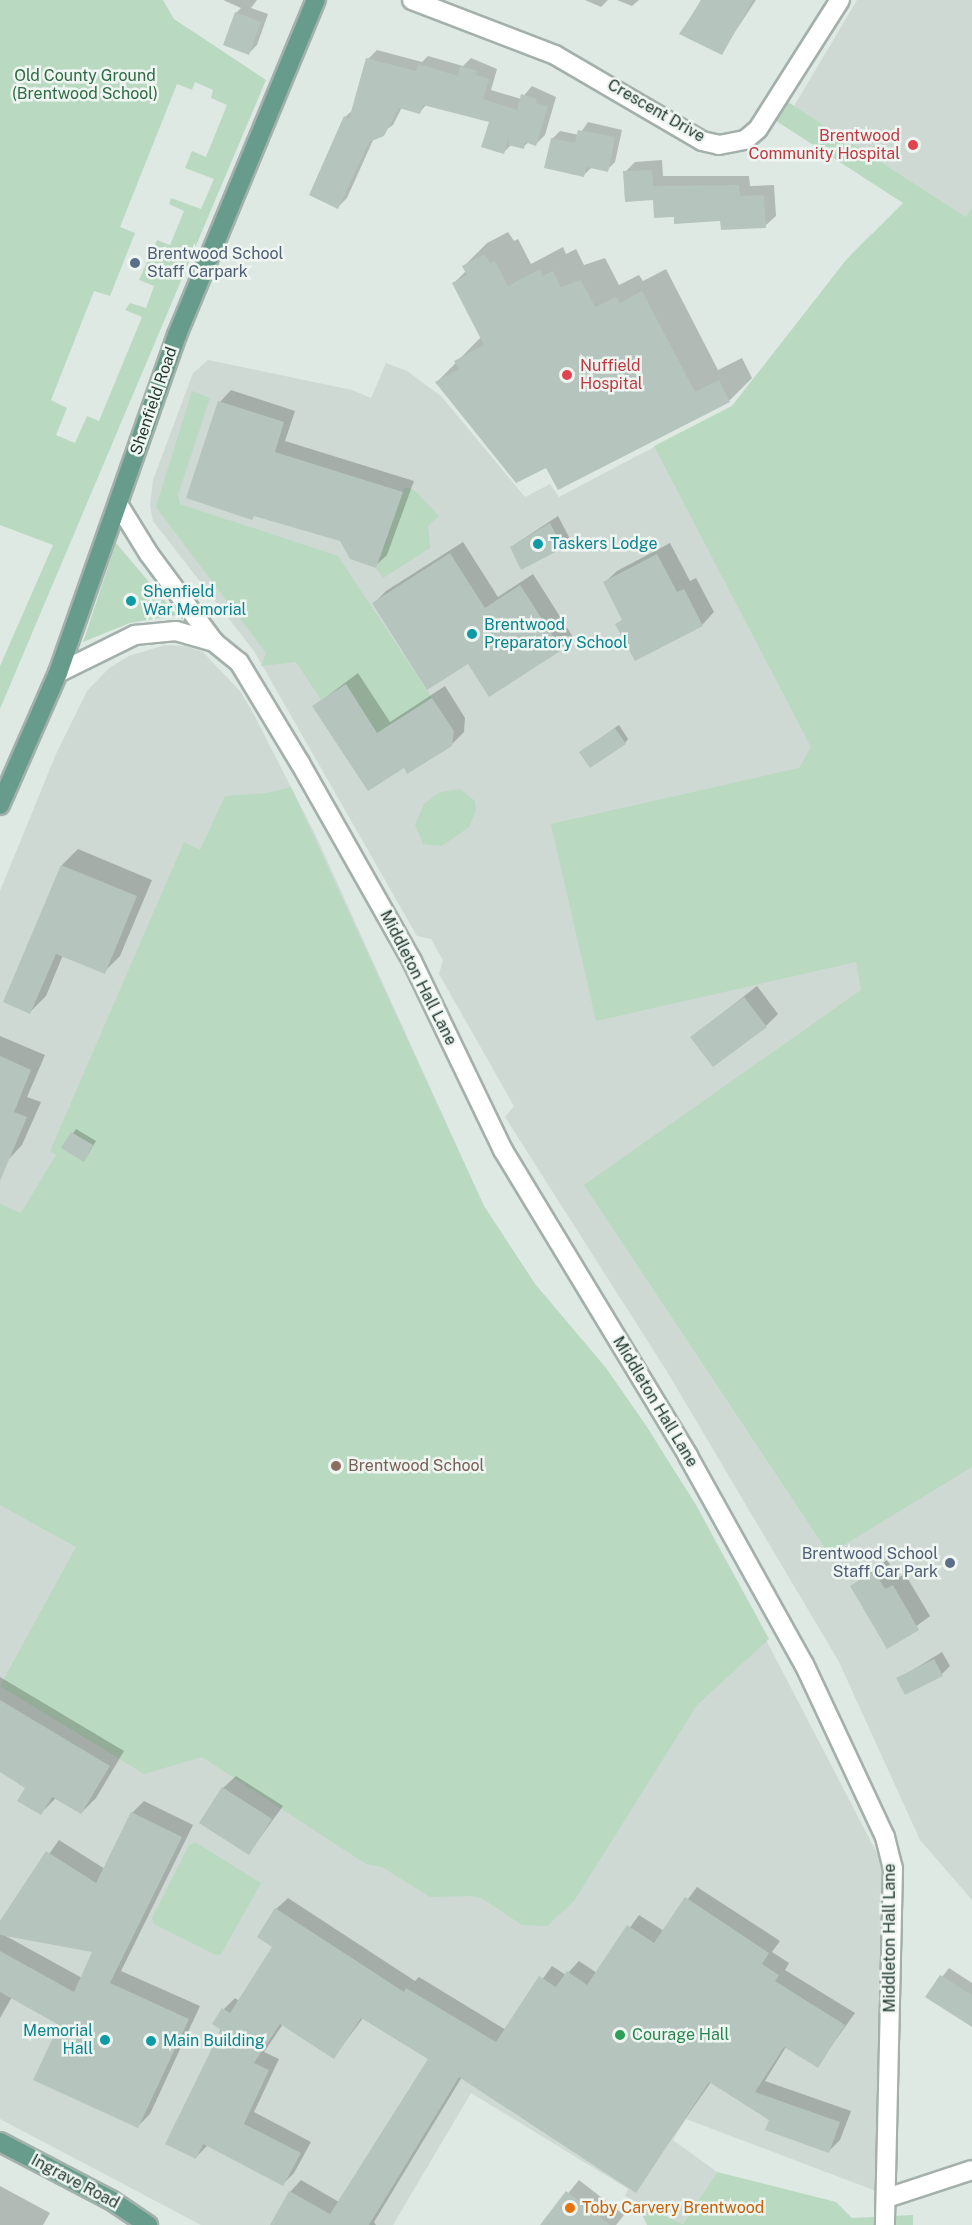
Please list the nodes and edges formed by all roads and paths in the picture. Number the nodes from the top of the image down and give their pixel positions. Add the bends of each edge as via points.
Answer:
1 (316, 0) edge
2 (412, 0) edge
3 (840, 0) edge
4 (118, 504) junction
5 (214, 642) junction
6 (58, 673) junction
7 (0, 805) edge
8 (0, 2142) edge
9 (972, 2170) edge
10 (887, 2198) junction
11 (147, 2225) edge
12 (885, 2225) edge

1 - 4 main road, Shenfield Road via 177,335
2 - 3 street, Crescent Drive via 555,55 702,141 719,145 745,140 758,129
4 - 5 street, Middleton Hall Lane via 149,554
4 - 6 main road, Shenfield Road
5 - 6 street, Middleton Hall Lane via 176,631 135,635
5 - 10 street, Middleton Hall Lane via 239,662 350,849 412,961 503,1150 688,1456 804,1664 885,1837 893,1868
6 - 7 main road, Shenfield Road
8 - 11 main road, Ingrave Road via 111,2199
9 - 10 street
10 - 12 street, Middleton Hall Lane

